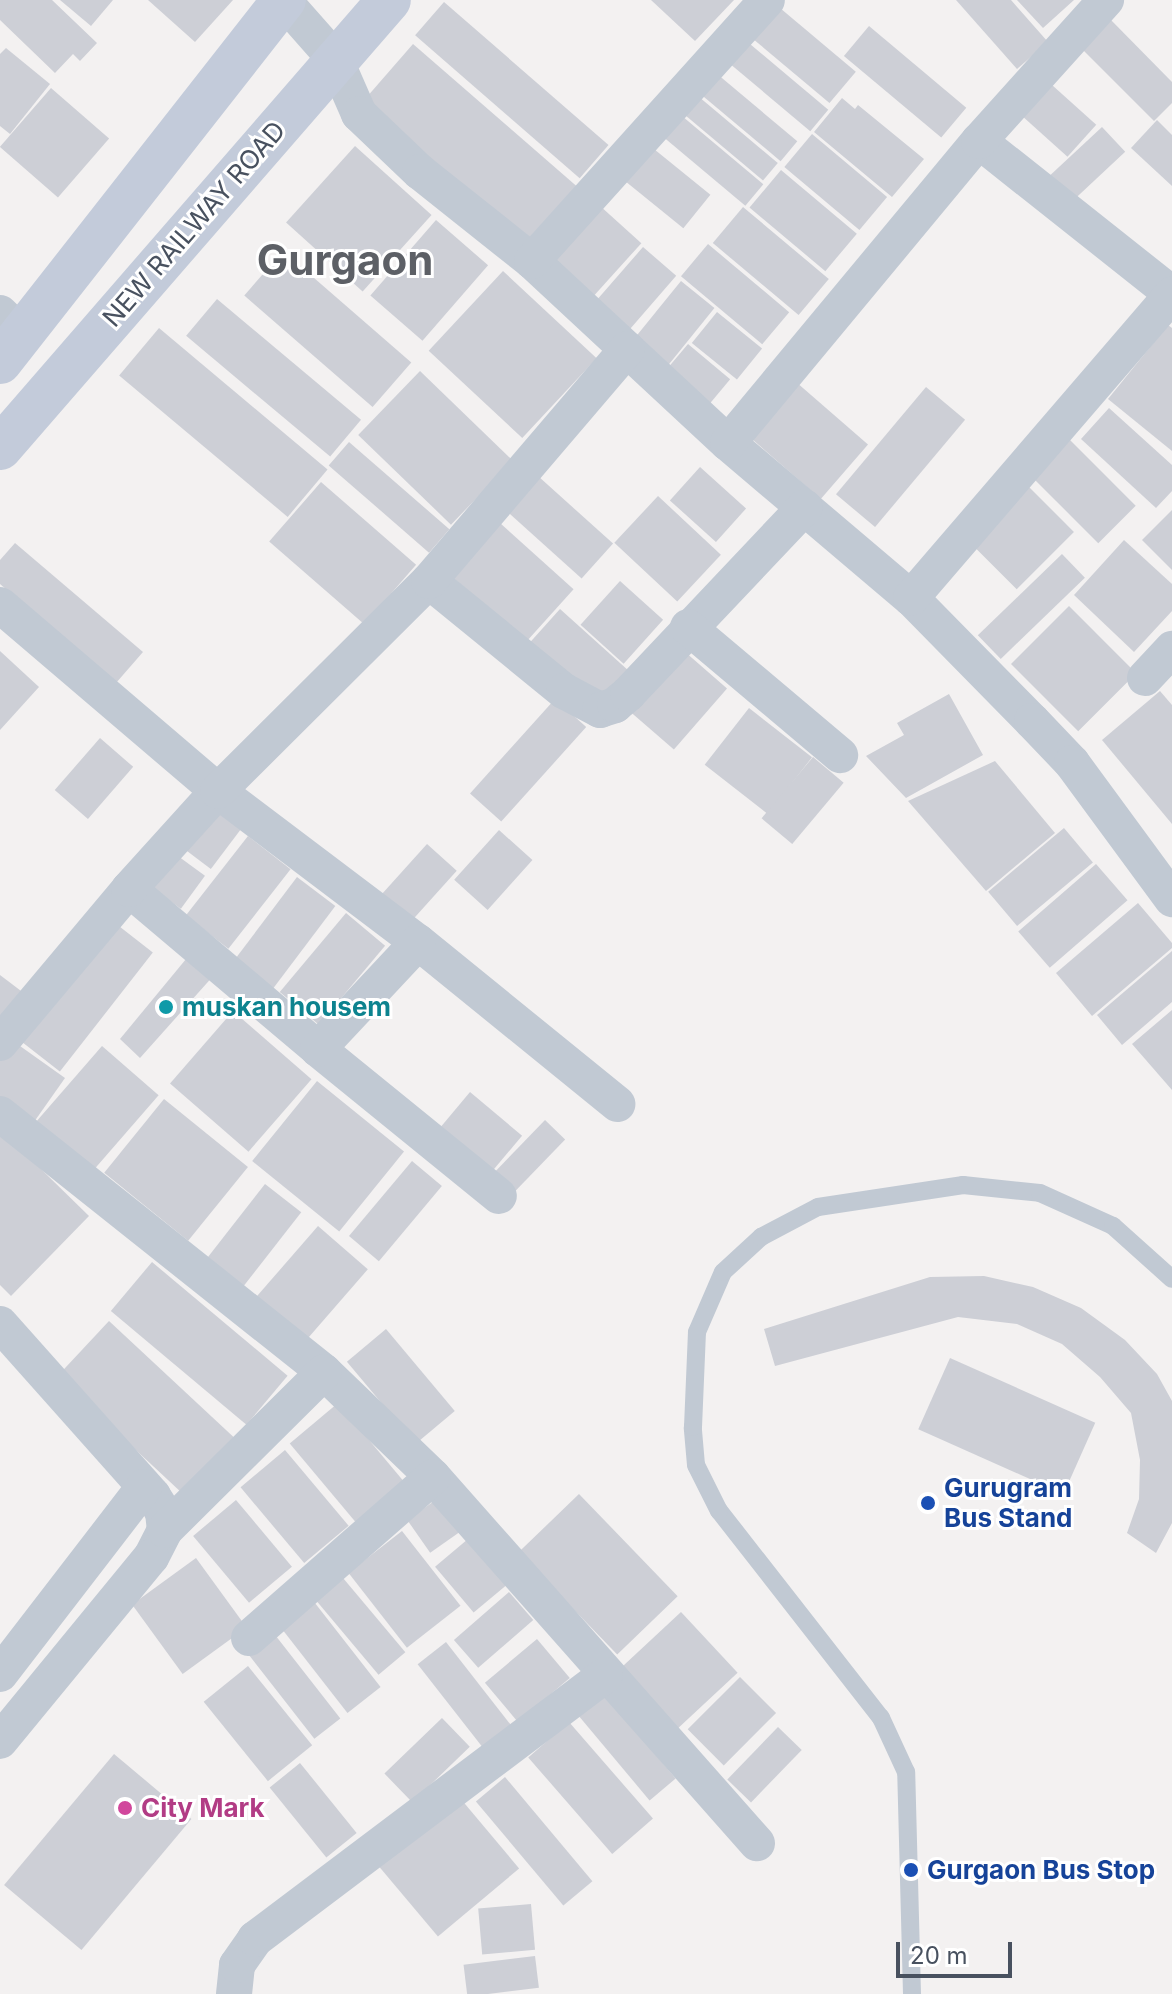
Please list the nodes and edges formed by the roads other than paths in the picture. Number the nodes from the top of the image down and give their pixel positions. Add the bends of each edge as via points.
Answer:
1 (283, 0) edge
2 (389, 0) edge
3 (767, 0) edge
4 (1106, 0) edge
5 (335, 59) junction
6 (979, 141) junction
7 (532, 261) junction
8 (1172, 294) edge
9 (7, 337) edge
10 (627, 349) junction
11 (728, 443) junction
12 (0, 448) edge
13 (805, 507) junction
14 (429, 581) junction
15 (911, 598) junction
16 (0, 605) edge
17 (688, 627) junction
18 (1172, 649) edge
19 (1145, 678) dead end
20 (840, 755) dead end
21 (218, 791) junction
22 (1158, 852) edge
23 (129, 889) junction
24 (1172, 899) edge
25 (418, 942) junction
26 (0, 1043) edge
27 (318, 1049) junction
28 (617, 1104) dead end
29 (0, 1114) edge
30 (499, 1196) dead end
31 (1172, 1279) edge
32 (0, 1324) edge
33 (324, 1372) junction
34 (433, 1477) junction
35 (144, 1487) junction
36 (158, 1543) junction
37 (249, 1638) dead end
38 (0, 1674) edge
39 (605, 1675) junction
40 (0, 1741) edge
41 (757, 1843) dead end
42 (234, 1994) edge
43 (912, 1994) edge

1 - 5 street
1 - 9 main road
2 - 5 main road, NEW RAILWAY ROAD
3 - 7 street
4 - 6 street
5 - 7 street via 359,114 420,172
5 - 12 main road, NEW RAILWAY ROAD
6 - 8 street
6 - 11 street
7 - 10 street
8 - 15 street
10 - 11 street
10 - 14 street
11 - 13 street
13 - 15 street
13 - 17 street
14 - 17 street via 564,691 600,710 628,694
14 - 21 street
15 - 22 street
16 - 21 street
17 - 20 street
18 - 19 street
21 - 23 street
21 - 25 street
22 - 24 street
23 - 26 street
23 - 27 street
25 - 27 street
25 - 28 street
27 - 30 street
29 - 33 street
31 - 43 lane via 1113,1226 1040,1193 963,1185 818,1207 761,1237 723,1272 697,1332 696,1465 719,1511 881,1718 906,1772
32 - 35 street
33 - 34 street
33 - 36 street
34 - 37 street
34 - 39 street
35 - 36 street via 163,1512
35 - 38 street
36 - 40 street
39 - 41 street
39 - 42 street via 255,1939 237,1965

